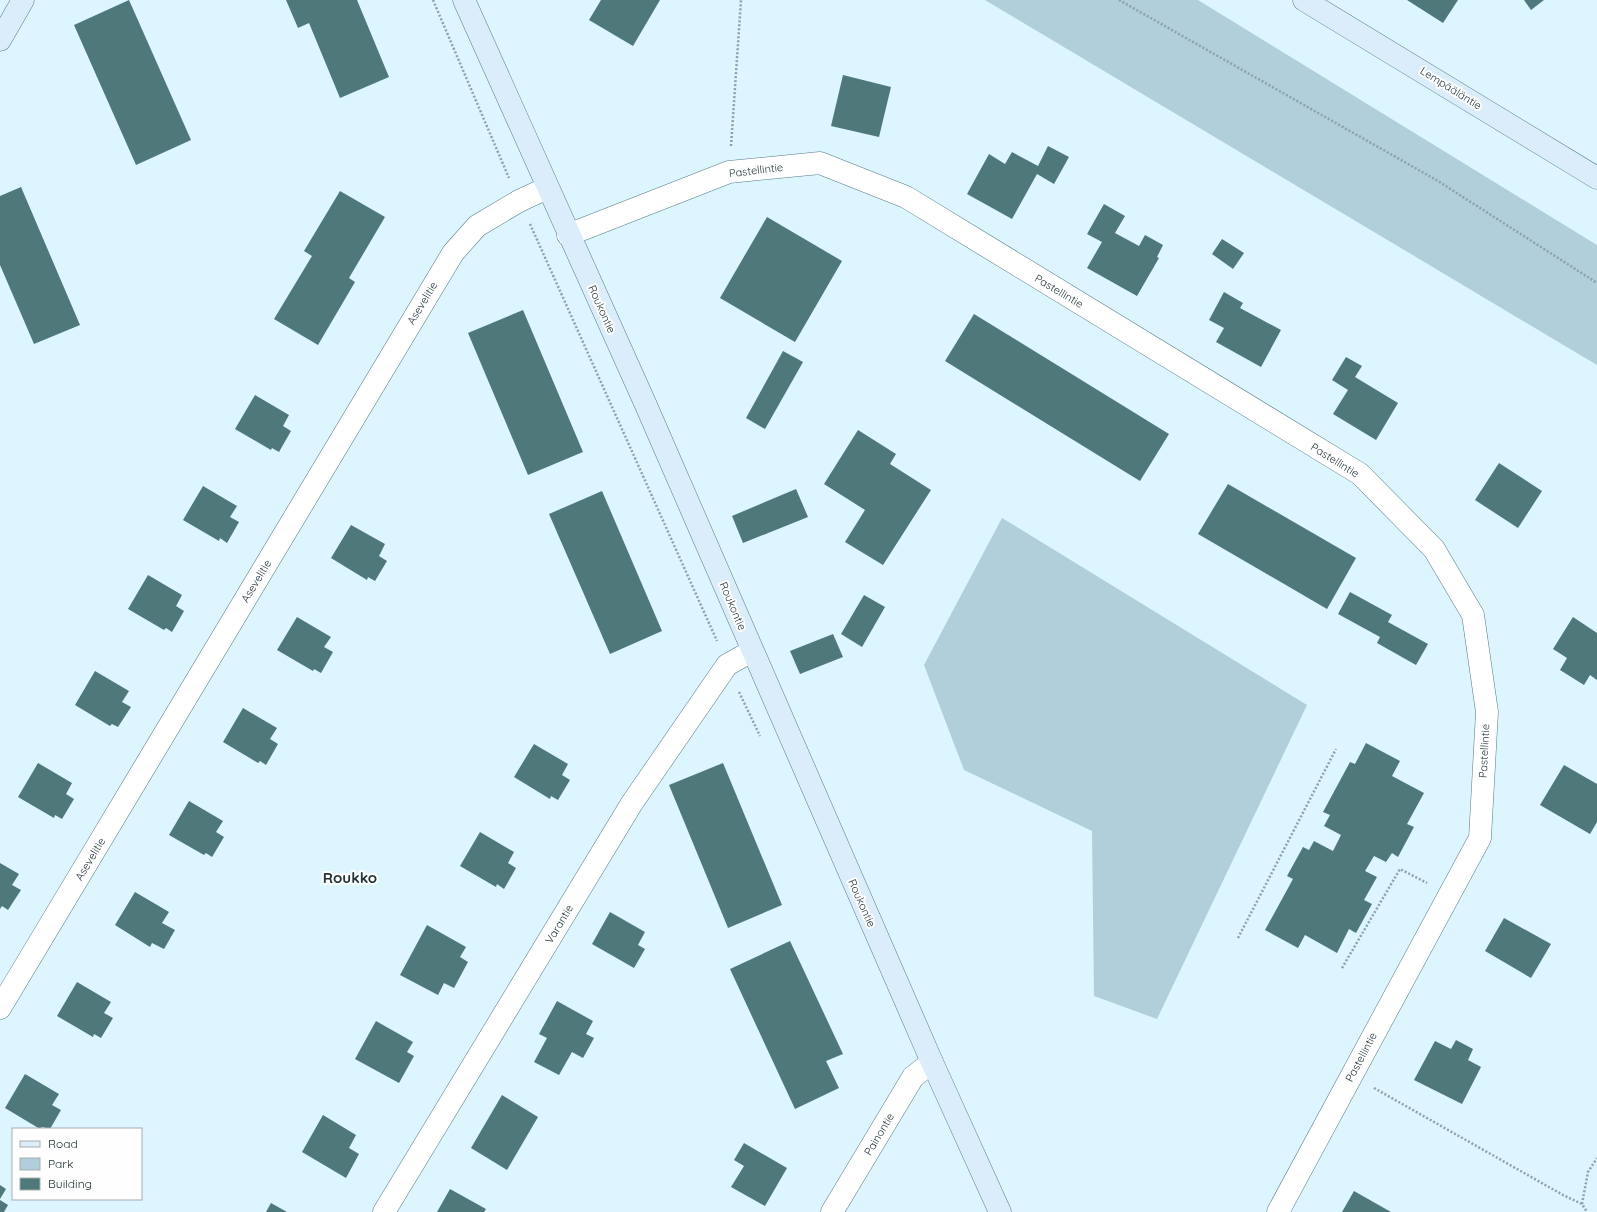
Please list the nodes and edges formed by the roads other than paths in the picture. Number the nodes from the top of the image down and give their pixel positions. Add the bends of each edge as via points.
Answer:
1 (23, 0) edge
2 (464, 0) edge
3 (1304, 0) edge
4 (0, 40) edge
5 (1597, 178) edge
6 (547, 188) junction
7 (568, 235) junction
8 (752, 651) junction
9 (0, 1008) edge
10 (932, 1062) junction
11 (384, 1212) edge
12 (832, 1212) edge
13 (1000, 1212) edge
14 (1278, 1212) edge

1 - 4 street
2 - 6 street, Roukontie
3 - 5 street, Lempääläntie
6 - 7 street, Roukontie
6 - 9 street, Asevelitie via 477,226 453,253
7 - 8 street, Roukontie via 645,403
7 - 14 street, Pastellintie via 729,172 820,163 906,197 1360,474 1434,549 1473,615 1487,712 1480,838
8 - 10 street, Roukontie
8 - 11 street, Varantie via 727,665 632,803
10 - 12 street, Painontie via 913,1077
10 - 13 street, Roukontie

